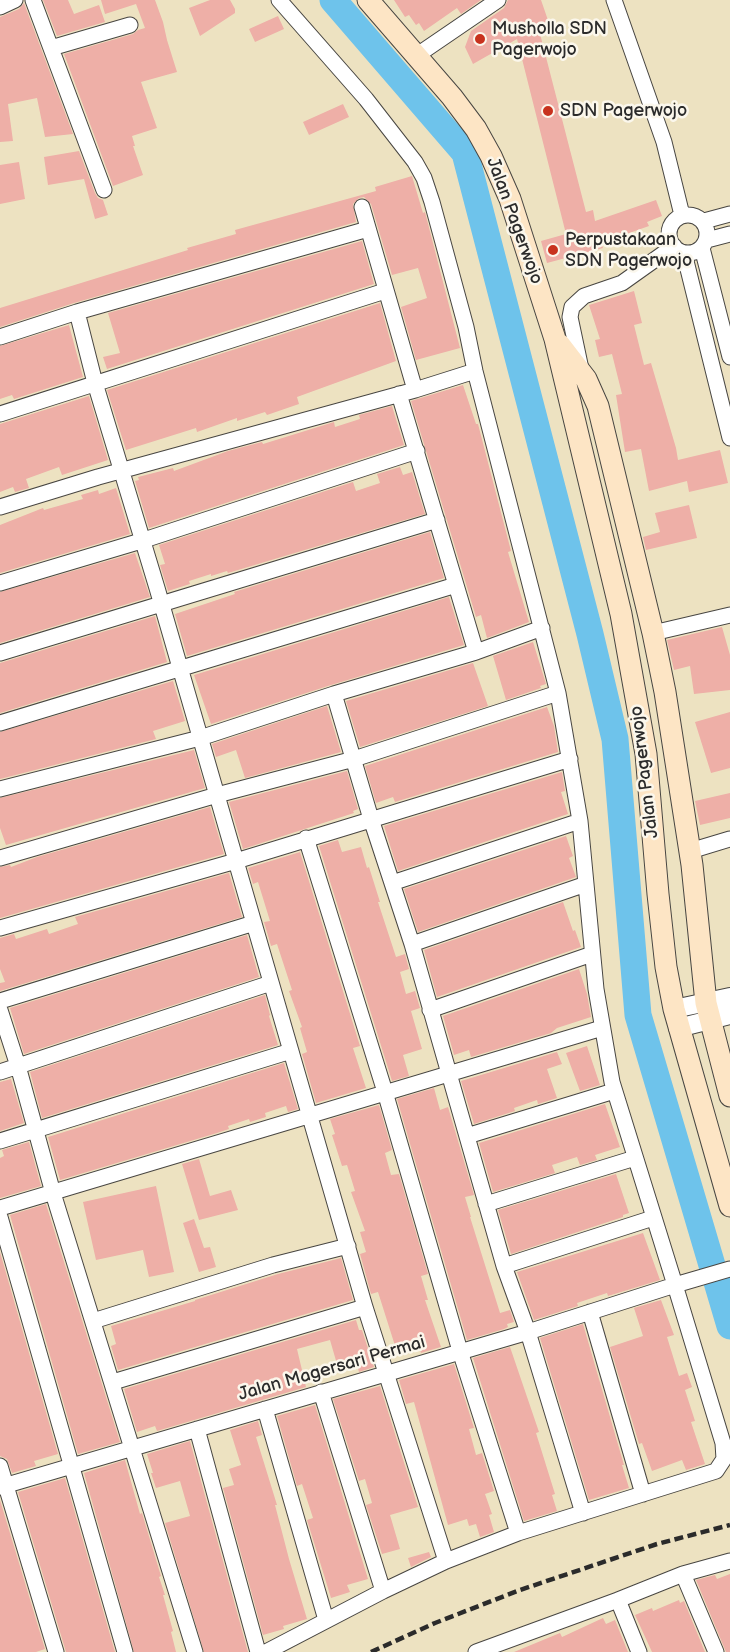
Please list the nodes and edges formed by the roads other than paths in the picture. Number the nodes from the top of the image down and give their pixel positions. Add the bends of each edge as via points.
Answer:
1 (33, 0) edge
2 (279, 0) edge
3 (368, 0) edge
4 (498, 0) edge
5 (614, 0) edge
6 (130, 25) dead end
7 (51, 48) junction
8 (416, 56) junction
9 (104, 190) dead end
10 (362, 207) dead end
11 (730, 214) edge
12 (682, 215) junction
13 (704, 221) junction
14 (368, 229) junction
15 (730, 234) edge
16 (705, 244) junction
17 (679, 250) junction
18 (385, 291) junction
19 (77, 312) junction
20 (0, 337) edge
21 (555, 339) junction
22 (730, 357) edge
23 (475, 371) junction
24 (583, 375) junction
25 (95, 383) junction
26 (415, 390) junction
27 (399, 394) junction
28 (0, 414) edge
29 (730, 438) edge
30 (417, 451) junction
31 (614, 469) junction
32 (122, 470) junction
33 (588, 477) junction
34 (0, 507) edge
35 (437, 520) junction
36 (141, 541) junction
37 (0, 583) edge
38 (456, 585) junction
39 (161, 604) junction
40 (730, 615) edge
41 (542, 628) junction
42 (653, 633) junction
43 (476, 652) junction
44 (0, 653) edge
45 (180, 669) junction
46 (558, 693) junction
47 (334, 694) junction
48 (0, 723) edge
49 (200, 738) junction
50 (354, 759) junction
51 (570, 759) junction
52 (0, 789) edge
53 (217, 795) junction
54 (371, 819) junction
55 (580, 821) junction
56 (306, 838) junction
57 (730, 839) edge
58 (690, 851) junction
59 (0, 858) edge
60 (236, 861) junction
61 (392, 883) junction
62 (586, 884) junction
63 (254, 923) junction
64 (0, 928) edge
65 (412, 944) junction
66 (592, 954) junction
67 (271, 983) junction
68 (730, 997) edge
69 (0, 1001) edge
70 (0, 1010) edge
71 (430, 1010) junction
72 (715, 1013) edge
73 (676, 1019) junction
74 (602, 1028) junction
75 (291, 1051) junction
76 (18, 1066) junction
77 (0, 1072) edge
78 (449, 1073) junction
79 (614, 1091) junction
80 (385, 1092) junction
81 (730, 1096) edge
82 (310, 1116) junction
83 (37, 1130) junction
84 (466, 1136) junction
85 (0, 1142) edge
86 (635, 1158) junction
87 (53, 1193) junction
88 (486, 1204) junction
89 (730, 1206) edge
90 (0, 1208) edge
91 (0, 1217) edge
92 (653, 1218) junction
93 (348, 1246) junction
94 (504, 1266) junction
95 (730, 1269) edge
96 (675, 1285) junction
97 (365, 1306) junction
98 (590, 1312) junction
99 (93, 1321) junction
100 (528, 1332) junction
101 (460, 1351) junction
102 (386, 1374) junction
103 (113, 1382) junction
104 (321, 1392) junction
105 (264, 1409) junction
106 (197, 1428) junction
107 (133, 1448) junction
108 (0, 1466) edge
109 (71, 1466) junction
110 (3, 1486) edge
111 (643, 1494) junction
112 (583, 1513) junction
113 (518, 1533) junction
114 (730, 1560) edge
115 (446, 1561) junction
116 (683, 1574) junction
117 (383, 1591) junction
118 (618, 1600) junction
119 (326, 1620) junction
120 (56, 1652) edge
121 (125, 1652) edge
122 (195, 1652) edge
123 (258, 1652) edge
124 (266, 1652) edge
125 (476, 1652) edge
126 (639, 1652) edge
127 (716, 1652) edge

1 - 7 street
2 - 23 street via 366,99 424,178 464,317
3 - 8 main road, Jalan Pagerwojo
4 - 8 street
5 - 12 street via 664,142
6 - 7 street
7 - 9 street
8 - 21 main road, Jalan Pagerwojo via 464,113 491,156 510,199
10 - 14 street
11 - 13 street
12 - 13 street via 690,214
12 - 17 street via 670,226 669,234
13 - 16 street
14 - 18 street
14 - 19 street
15 - 16 street
16 - 17 street via 696,252
16 - 22 street
17 - 24 street via 622,283 584,296 572,307 570,317
17 - 29 street
18 - 25 street
18 - 26 street
19 - 20 street
19 - 25 street
21 - 24 main road, Jalan Pagerwojo
21 - 33 main road, Jalan Pagerwojo
23 - 26 street
23 - 41 street
24 - 31 main road, Jalan Pagerwojo via 598,406
25 - 28 street
25 - 32 street
26 - 27 street
27 - 30 street
27 - 32 street
30 - 35 street
30 - 36 street
31 - 33 main road
31 - 42 main road, Jalan Pagerwojo
32 - 34 street
32 - 36 street
33 - 73 main road, Jalan Pagerwojo via 621,614 646,754 665,961
35 - 38 street
35 - 39 street
36 - 37 street
36 - 39 street
38 - 43 street
38 - 45 street
39 - 44 street
39 - 45 street
40 - 42 street
41 - 43 street
41 - 46 street
42 - 58 main road, Jalan Pagerwojo
43 - 47 street
45 - 48 street
45 - 49 street
46 - 50 street
46 - 51 street
47 - 49 street
47 - 50 street
49 - 52 street
49 - 53 street
50 - 53 street
50 - 54 street
51 - 54 street
51 - 55 street
53 - 59 street
53 - 60 street
54 - 56 street
54 - 61 street
55 - 61 street
55 - 62 street
56 - 60 street
56 - 80 street
57 - 58 street
58 - 72 main road, Jalan Pagerwojo
60 - 63 street
60 - 64 street
61 - 65 street
62 - 65 street
62 - 66 street
63 - 67 street
63 - 69 street
65 - 71 street
66 - 71 street
66 - 74 street
67 - 75 street
67 - 76 street
68 - 72 street
70 - 76 street
71 - 78 street
72 - 73 street
72 - 81 main road, Jalan Pagerwojo
73 - 89 main road, Jalan Pagerwojo
74 - 78 street
74 - 79 street
75 - 82 street
75 - 83 street
76 - 77 street
76 - 83 street
78 - 80 street
78 - 84 street
79 - 84 street
79 - 86 street
80 - 82 street
80 - 101 street
82 - 87 street
82 - 93 street
83 - 85 street
83 - 87 street
84 - 88 street
86 - 88 street
86 - 92 street
87 - 90 street
87 - 99 street
88 - 94 street
91 - 109 street
92 - 94 street
92 - 96 street
93 - 97 street
93 - 99 street
94 - 100 street
95 - 96 street, Jalan Magersari Permai
96 - 98 street, Jalan Magersari Permai
96 - 111 street via 723,1443 724,1460 716,1471
97 - 102 street
97 - 103 street
98 - 100 street, Jalan Magersari Permai
98 - 111 street
99 - 103 street
100 - 101 street, Jalan Magersari Permai
100 - 112 street
101 - 102 street, Jalan Magersari Permai
101 - 113 street
102 - 104 street, Jalan Magersari Permai
102 - 115 street
103 - 107 street
104 - 105 street, Jalan Magersari Permai
104 - 117 street
105 - 106 street, Jalan Magersari Permai
105 - 119 street
106 - 107 street, Jalan Magersari Permai
106 - 123 street
107 - 109 street, Jalan Magersari Permai
107 - 122 street
108 - 110 street
109 - 110 street, Jalan Magersari Permai
109 - 121 street
110 - 120 street
111 - 112 street
112 - 113 street
113 - 115 street
114 - 116 street
115 - 117 street
116 - 118 street
116 - 127 street
117 - 119 street
118 - 125 street
118 - 126 street
119 - 124 street

